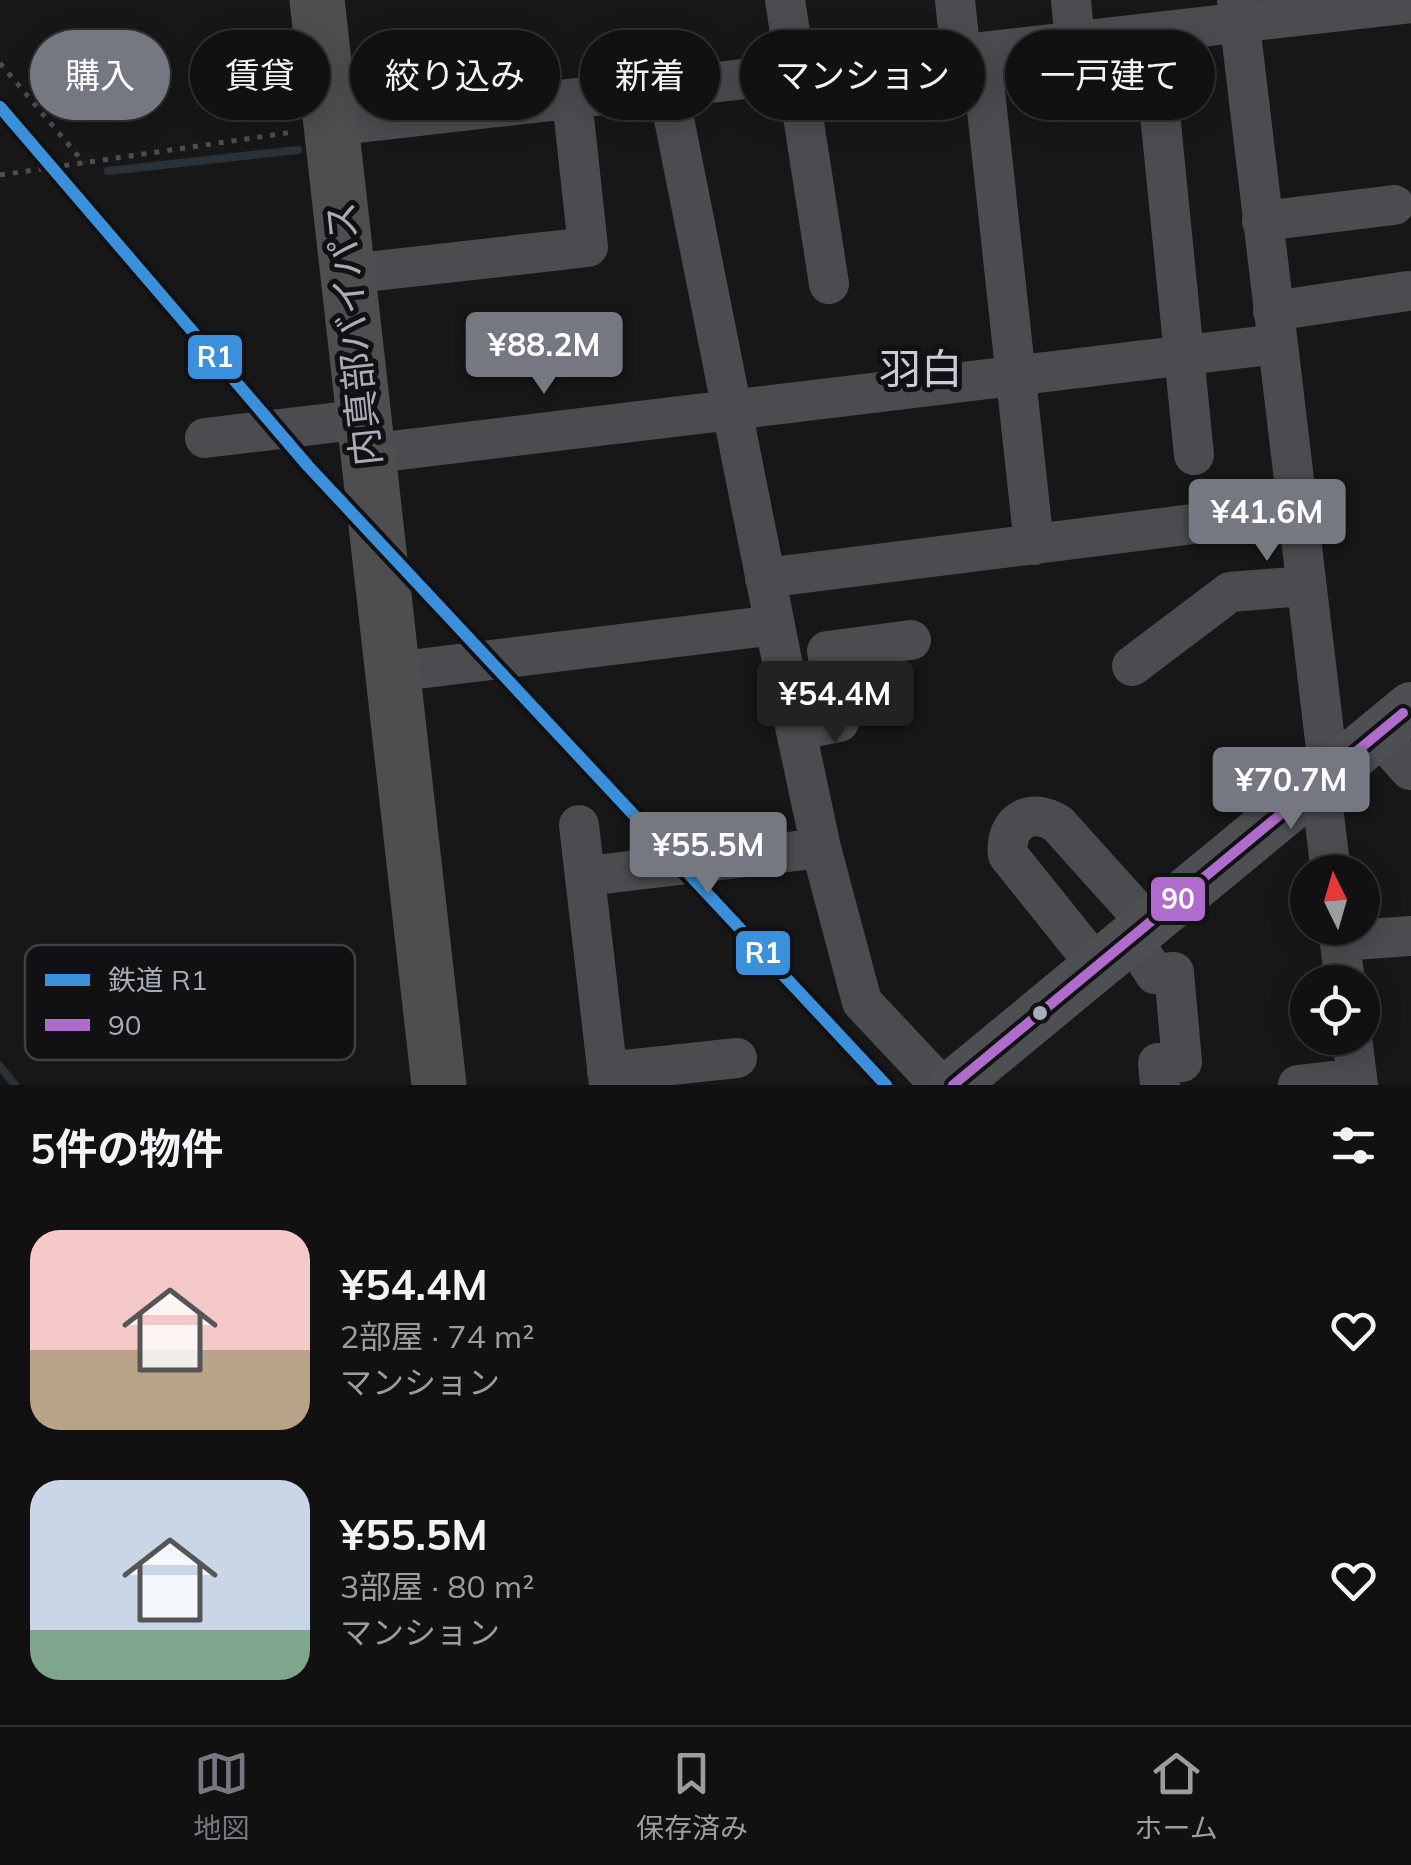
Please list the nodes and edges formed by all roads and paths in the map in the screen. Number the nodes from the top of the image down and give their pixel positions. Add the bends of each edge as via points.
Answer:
1 (317, 0) edge
2 (784, 0) edge
3 (955, 0) edge
4 (1070, 0) edge
5 (1399, 3) edge
6 (1238, 12) edge
7 (788, 30) edge
8 (963, 30) edge
9 (1073, 30) edge
10 (1168, 30) edge
11 (0, 63) edge
12 (580, 98) edge
13 (572, 99) junction
14 (674, 120) edge
15 (802, 120) edge
16 (979, 120) edge
17 (1161, 120) edge
18 (332, 126) junction
19 (84, 163) junction
20 (0, 175) edge
21 (1394, 205) dead end
22 (1262, 221) junction
23 (348, 274) junction
24 (829, 284) dead end
25 (1408, 291) dead end
26 (1275, 327) junction
27 (1184, 354) junction
28 (1016, 375) junction
29 (729, 410) junction
30 (365, 436) junction
31 (205, 438) dead end
32 (1194, 455) dead end
33 (1296, 512) junction
34 (1034, 544) junction
35 (765, 578) junction
36 (1305, 586) junction
37 (774, 626) junction
38 (910, 640) dead end
39 (1132, 666) dead end
40 (392, 672) junction
41 (796, 731) junction
42 (1400, 737) edge
43 (1324, 778) junction
44 (580, 825) dead end
45 (821, 848) junction
46 (1330, 855) edge
47 (587, 876) junction
48 (1380, 935) edge
49 (1411, 936) edge
50 (1126, 943) junction
51 (1354, 1055) edge
52 (737, 1058) dead end
53 (608, 1079) edge
54 (1358, 1082) edge
55 (439, 1085) edge
56 (940, 1085) edge
57 (953, 1085) edge
58 (1160, 1085) edge
59 (1298, 1085) edge

1 - 18 highway, 内真部バイパス
2 - 7 street
3 - 8 street
4 - 9 street
5 - 6 street
6 - 10 street
6 - 22 street
11 - 19 path
12 - 13 street
13 - 18 street
13 - 23 street via 588,247
14 - 29 street
15 - 24 street
16 - 28 street
17 - 27 street
18 - 19 path
18 - 23 highway, 内真部バイパス
19 - 20 path
21 - 22 street
22 - 26 street
23 - 30 highway, 内真部バイパス
25 - 26 street
26 - 27 street
26 - 33 street
27 - 28 street
27 - 32 street
28 - 29 street
28 - 34 street
29 - 30 street
29 - 35 street
30 - 31 street
30 - 40 highway, 内真部バイパス
33 - 34 street
33 - 36 street
34 - 35 street
35 - 37 street
36 - 39 street via 1230,592
36 - 43 street
37 - 40 street
37 - 41 street
38 - 41 street via 827,651 838,722
40 - 55 highway, 内真部バイパス
41 - 45 street
42 - 43 main road
43 - 46 street
43 - 50 main road
44 - 47 street
45 - 47 street
45 - 56 street via 862,1002
47 - 53 street
48 - 49 street
50 - 57 main road
50 - 58 street via 1155,974 1174,972 1182,1062 1158,1064
51 - 54 street
52 - 53 street
54 - 59 street

